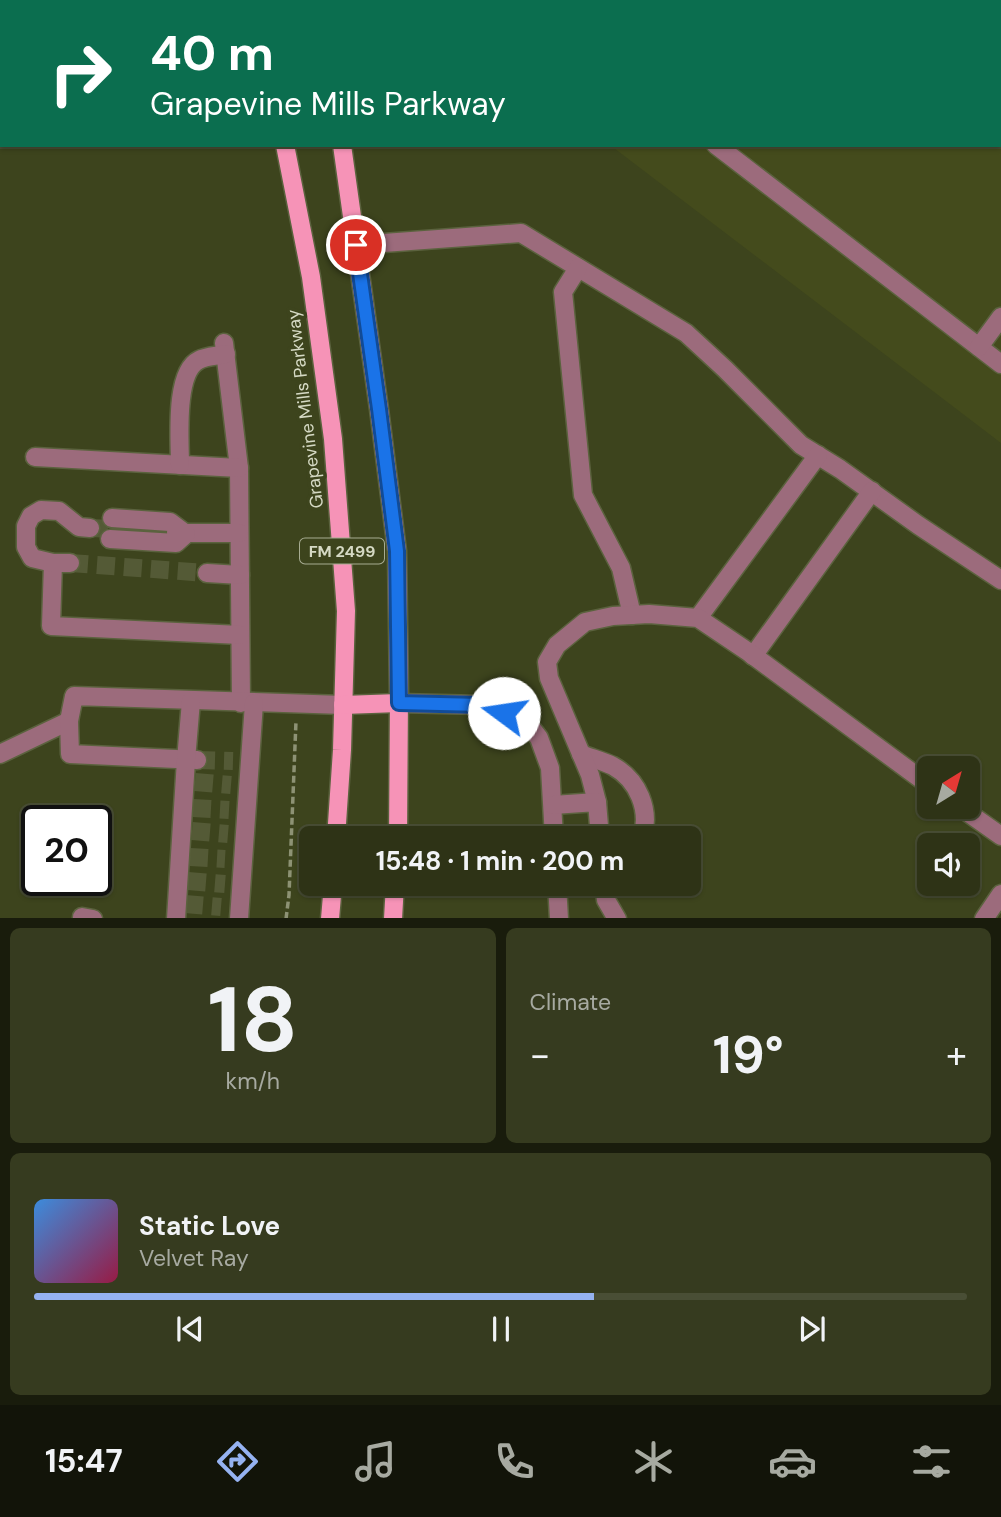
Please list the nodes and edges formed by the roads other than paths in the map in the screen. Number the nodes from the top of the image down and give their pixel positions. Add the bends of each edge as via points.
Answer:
1 (285, 147) edge
2 (342, 147) edge
3 (719, 147) edge
4 (356, 245) junction
5 (579, 268) junction
6 (1001, 317) edge
7 (978, 347) junction
8 (1001, 364) edge
9 (818, 455) junction
10 (35, 457) dead end
11 (180, 465) junction
12 (239, 468) junction
13 (872, 491) junction
14 (88, 528) tunnel mouth
15 (111, 529) tunnel mouth
16 (239, 533) junction
17 (207, 573) tunnel mouth
18 (240, 575) junction
19 (1001, 580) edge
20 (632, 615) junction
21 (698, 618) junction
22 (240, 635) junction
23 (753, 656) junction
24 (191, 701) junction
25 (248, 703) junction
26 (399, 703) junction
27 (343, 705) junction
28 (69, 721) junction
29 (0, 754) edge
30 (580, 754) junction
31 (191, 760) junction
32 (917, 776) edge
33 (597, 802) junction
34 (553, 805) junction
35 (977, 819) edge
36 (337, 826) edge
37 (398, 826) edge
38 (554, 826) edge
39 (599, 826) edge
40 (645, 826) edge
41 (1001, 836) edge
42 (1001, 894) edge
43 (332, 896) edge
44 (394, 896) edge
45 (558, 896) edge
46 (606, 896) edge
47 (221, 907) tunnel mouth
48 (180, 909) edge
49 (239, 914) edge
50 (330, 918) edge
51 (393, 918) edge
52 (559, 918) edge
53 (616, 918) edge
54 (985, 918) edge

1 - 27 main road, Grapevine Mills Parkway / FM 2499 via 333,439 346,611
2 - 4 main road, FM 2499
3 - 7 lane
4 - 5 lane via 521,233
4 - 26 main road, FM 2499 via 397,551
5 - 9 lane via 686,333 801,445
5 - 20 lane via 563,292 583,495 621,568
6 - 7 lane
7 - 8 lane
9 - 13 lane
9 - 21 lane
10 - 11 lane
11 - 12 lane
11 - 12 lane via 184,379 199,359 225,349
12 - 16 lane
13 - 19 lane
13 - 23 lane
14 - 22 lane via 59,511 41,510 26,526 26,547 32,558 61,563 51,626
15 - 16 lane via 170,522 186,534
16 - 18 lane
17 - 18 lane
18 - 22 lane
20 - 21 lane
20 - 30 lane via 585,622 557,645 547,662 549,678
21 - 23 lane
22 - 25 lane
23 - 32 lane
24 - 25 lane
24 - 28 lane via 74,696
24 - 31 lane
25 - 27 lane
25 - 49 lane via 234,859
26 - 27 main road
26 - 34 lane via 481,705 527,721 540,738 550,768
26 - 37 main road, FM 2499
27 - 36 main road, Grapevine Mills Parkway / FM 2499
28 - 29 lane
28 - 31 lane via 70,754
30 - 33 lane
30 - 40 lane via 612,766 632,780 644,803
31 - 48 lane
33 - 34 lane
33 - 39 lane
34 - 38 lane
35 - 41 lane
42 - 54 lane
43 - 50 main road
44 - 51 main road
45 - 52 lane
46 - 53 lane
47 - 49 lane

